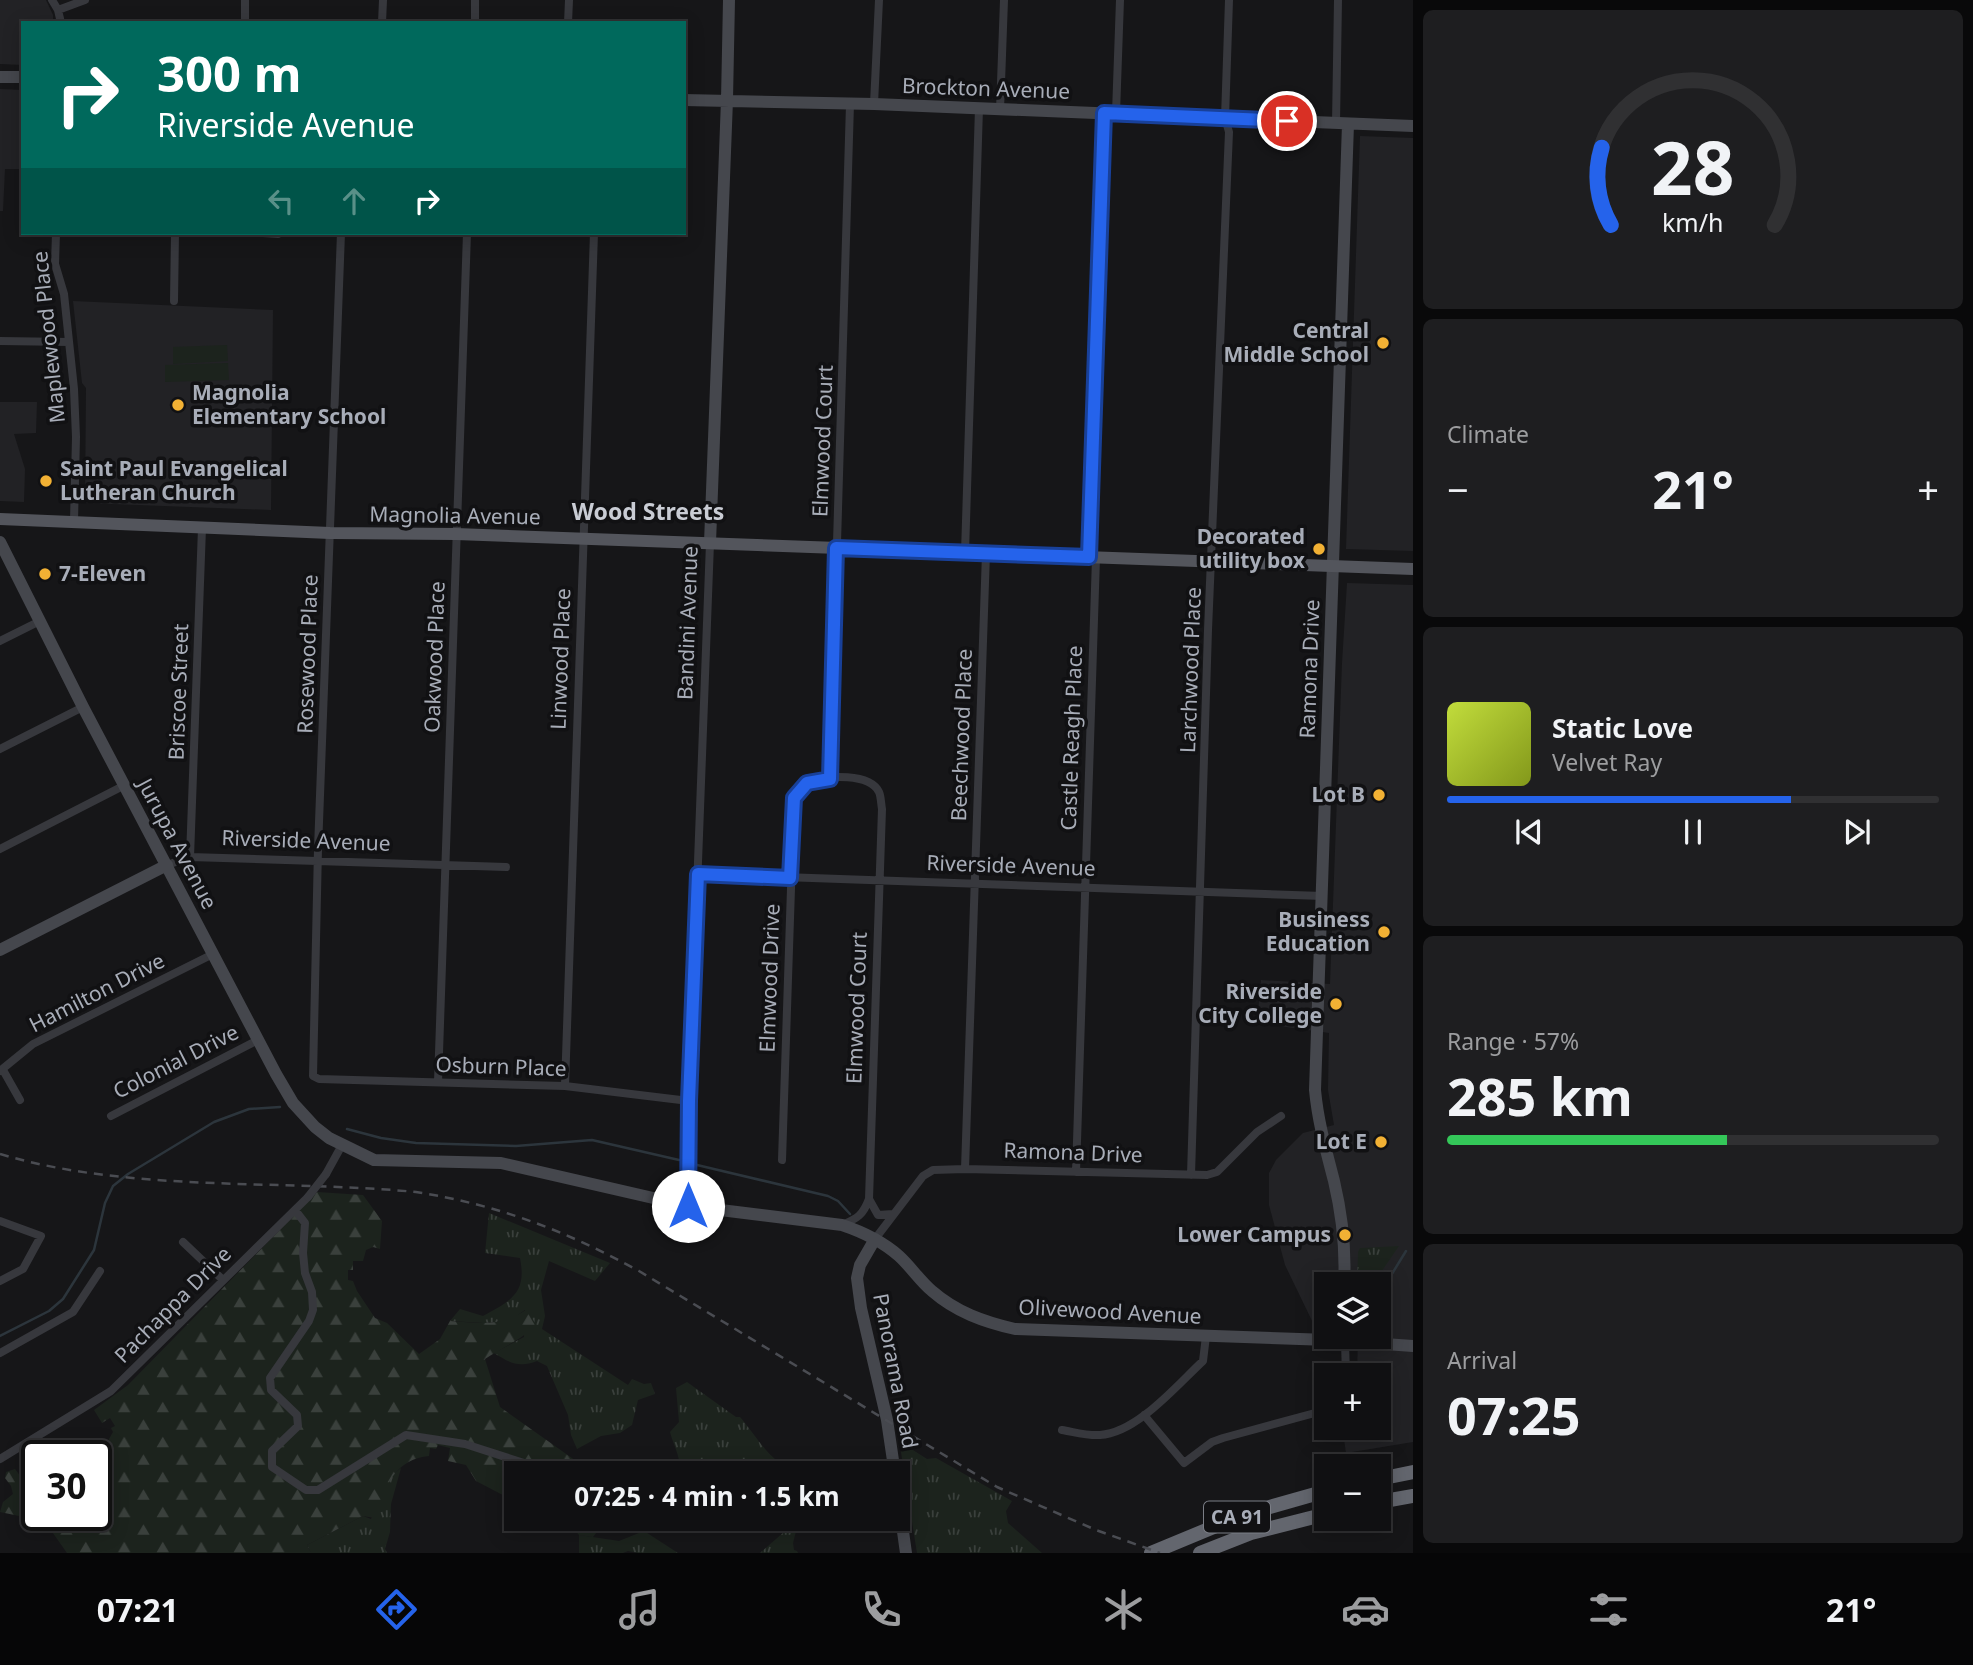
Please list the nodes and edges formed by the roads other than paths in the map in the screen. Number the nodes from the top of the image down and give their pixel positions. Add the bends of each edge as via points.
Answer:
1 (52, 0) edge
2 (85, 0) edge
3 (245, 0) edge
4 (383, 0) edge
5 (475, 0) edge
6 (569, 0) edge
7 (729, 0) edge
8 (879, 0) edge
9 (1004, 0) edge
10 (1120, 0) edge
11 (1229, 0) edge
12 (1338, 0) edge
13 (58, 10) junction
14 (61, 21) edge
15 (245, 21) edge
16 (382, 21) edge
17 (475, 21) edge
18 (568, 21) edge
19 (0, 77) edge
20 (21, 77) edge
21 (686, 100) edge
22 (727, 100) junction
23 (850, 104) junction
24 (874, 104) junction
25 (979, 108) junction
26 (1000, 110) junction
27 (1110, 113) junction
28 (1225, 118) junction
29 (1342, 123) junction
30 (1413, 126) edge
31 (56, 235) edge
32 (175, 235) edge
33 (341, 235) edge
34 (467, 235) edge
35 (594, 235) edge
36 (174, 301) dead end
37 (0, 341) edge
38 (69, 342) junction
39 (0, 519) edge
40 (74, 521) junction
41 (202, 528) junction
42 (330, 533) junction
43 (456, 534) junction
44 (583, 539) junction
45 (0, 542) edge
46 (710, 543) junction
47 (836, 548) junction
48 (965, 553) junction
49 (986, 553) junction
50 (1092, 558) junction
51 (1213, 561) junction
52 (1333, 565) junction
53 (1413, 569) edge
54 (40, 621) junction
55 (0, 641) edge
56 (83, 707) junction
57 (0, 749) edge
58 (830, 779) junction
59 (125, 785) junction
60 (0, 849) edge
61 (190, 857) junction
62 (318, 861) junction
63 (167, 865) junction
64 (445, 865) junction
65 (506, 867) dead end
66 (698, 874) junction
67 (790, 878) junction
68 (879, 880) junction
69 (973, 885) junction
70 (1084, 888) junction
71 (1201, 892) junction
72 (1323, 895) junction
73 (0, 950) edge
74 (213, 954) junction
75 (258, 1040) junction
76 (1, 1071) edge
77 (313, 1076) joint
78 (438, 1082) junction
79 (565, 1086) junction
80 (20, 1100) dead end
81 (689, 1101) junction
82 (111, 1116) dead end
83 (1281, 1116) dead end
84 (342, 1145) junction
85 (782, 1160) dead end
86 (965, 1169) junction
87 (1076, 1172) junction
88 (1191, 1175) junction
89 (869, 1199) junction
90 (688, 1206) junction
91 (295, 1210) junction
92 (893, 1214) junction
93 (0, 1221) edge
94 (842, 1225) junction
95 (875, 1239) junction
96 (183, 1242) dead end
97 (100, 1270) dead end
98 (1345, 1272) edge
99 (223, 1280) junction
100 (0, 1281) edge
101 (1206, 1336) junction
102 (1314, 1338) edge
103 (1391, 1344) edge
104 (1413, 1346) edge
105 (0, 1353) edge
106 (1314, 1413) edge
107 (1144, 1415) junction
108 (1062, 1430) dead end
109 (0, 1459) edge
110 (515, 1461) edge
111 (892, 1461) edge
112 (1413, 1472) edge
113 (1391, 1477) edge
114 (1314, 1494) edge
115 (1413, 1496) edge
116 (1391, 1500) edge
117 (1314, 1517) edge
118 (903, 1531) edge
119 (906, 1553) edge
120 (1151, 1553) edge
121 (1200, 1553) edge

1 - 13 street
2 - 13 street
3 - 15 street
4 - 16 street
5 - 17 street
6 - 18 street
7 - 22 main road, Bandini Avenue
8 - 24 street
9 - 26 street
10 - 27 street, Castle Reagh Place
11 - 28 street, Larchwood Place
12 - 29 street, Ramona Drive
13 - 14 street
19 - 20 main road
21 - 22 main road, Brockton Avenue
22 - 23 main road, Brockton Avenue
22 - 46 main road, Bandini Avenue
23 - 24 main road, Brockton Avenue
23 - 47 street, Elmwood Court
24 - 25 main road, Brockton Avenue
25 - 26 main road, Brockton Avenue
25 - 48 street
26 - 27 main road, Brockton Avenue
27 - 28 main road, Brockton Avenue
27 - 50 street, Castle Reagh Place
28 - 29 main road, Brockton Avenue
28 - 51 street, Larchwood Place via 1229,132
29 - 30 main road, Brockton Avenue
29 - 52 main road, Ramona Drive
31 - 38 street, Maplewood Place via 55,264 64,294
32 - 36 street
33 - 42 street, Rosewood Place
34 - 43 street, Oakwood Place
35 - 44 street, Linwood Place
37 - 38 street
38 - 40 street, Maplewood Place via 76,437
39 - 40 main road, Magnolia Avenue
40 - 41 main road, Magnolia Avenue
41 - 42 main road, Magnolia Avenue
41 - 61 street, Briscoe Street
42 - 43 main road, Magnolia Avenue
42 - 62 street, Rosewood Place
43 - 44 main road, Magnolia Avenue
43 - 64 street, Oakwood Place
44 - 46 main road, Magnolia Avenue
44 - 79 street, Linwood Place
45 - 54 main road, Jurupa Avenue
46 - 47 main road, Magnolia Avenue
46 - 66 street, Bandini Avenue
47 - 48 main road, Magnolia Avenue
47 - 58 street, Elmwood Court
48 - 49 main road, Magnolia Avenue
49 - 50 main road, Magnolia Avenue
49 - 69 street, Beechwood Place
50 - 51 main road, Magnolia Avenue
50 - 70 street, Castle Reagh Place
51 - 52 main road, Magnolia Avenue
51 - 71 street, Larchwood Place
52 - 53 main road, Magnolia Avenue
52 - 72 main road, Ramona Drive
54 - 55 street
54 - 56 main road, Jurupa Avenue
56 - 57 street
56 - 59 main road, Jurupa Avenue
58 - 67 street, Elmwood Drive via 807,783 794,798
58 - 68 street, Elmwood Court via 859,777 879,792
59 - 60 street
59 - 63 main road, Jurupa Avenue
61 - 62 street, Riverside Avenue
61 - 63 street, Riverside Avenue
62 - 64 street, Riverside Avenue
62 - 77 street, Rosewood Place
63 - 73 main road, Riverside Avenue
63 - 74 main road, Jurupa Avenue
64 - 65 street, Riverside Avenue
64 - 78 street, Oakwood Place
66 - 67 street, Riverside Avenue
66 - 81 street, Bandini Avenue
67 - 68 street, Riverside Avenue
67 - 85 street, Elmwood Drive
68 - 69 street, Riverside Avenue
68 - 89 street, Elmwood Court
69 - 70 street, Riverside Avenue
69 - 86 street, Beechwood Place
70 - 71 street, Riverside Avenue
70 - 87 street, Castle Reagh Place
71 - 72 street, Riverside Avenue
71 - 88 street, Larchwood Place
72 - 98 main road, Ramona Drive via 1315,1090 1340,1211
74 - 75 main road, Jurupa Avenue
74 - 76 street, Hamilton Drive via 33,1044
75 - 82 street, Colonial Drive
75 - 84 main road, Jurupa Avenue via 293,1103 315,1127
76 - 80 street, Hamilton Drive
77 - 78 street, Osburn Place
78 - 79 street, Osburn Place
79 - 81 street, Osburn Place
81 - 90 street, Bandini Avenue
83 - 88 street, Ramona Drive via 1257,1132 1217,1172
84 - 90 main road, Olivewood Avenue via 374,1160 501,1163
84 - 91 street, Pachappa Drive, bridge via 326,1174
86 - 87 street, Ramona Drive
86 - 92 street, Ramona Drive via 927,1173
87 - 88 street, Ramona Drive
89 - 92 street via 878,1215
89 - 94 street via 859,1218
90 - 94 main road, Olivewood Avenue
91 - 99 street, Pachappa Drive
91 - 110 street via 305,1223 303,1253 313,1310 270,1378 271,1390 297,1415 298,1426 272,1451 272,1467 306,1490 318,1490 406,1435 465,1444
92 - 95 street, Ramona Drive
93 - 100 street via 41,1236 23,1269
94 - 95 main road, Olivewood Avenue
95 - 101 main road, Olivewood Avenue via 899,1256 933,1293 986,1322 1030,1330
95 - 111 main road, Panorama Road via 857,1278
96 - 99 street
97 - 105 street via 73,1312
99 - 109 street, Pachappa Drive via 111,1391
101 - 102 main road, Olivewood Avenue
101 - 107 street via 1203,1361
103 - 104 main road, Olivewood Avenue
106 - 107 street via 1212,1442 1184,1463
107 - 108 street via 1119,1432 1098,1436
112 - 113 highway
114 - 120 highway, CA 91 via 1245,1514
115 - 116 highway
117 - 121 highway, CA 91 via 1251,1533
118 - 119 main road

